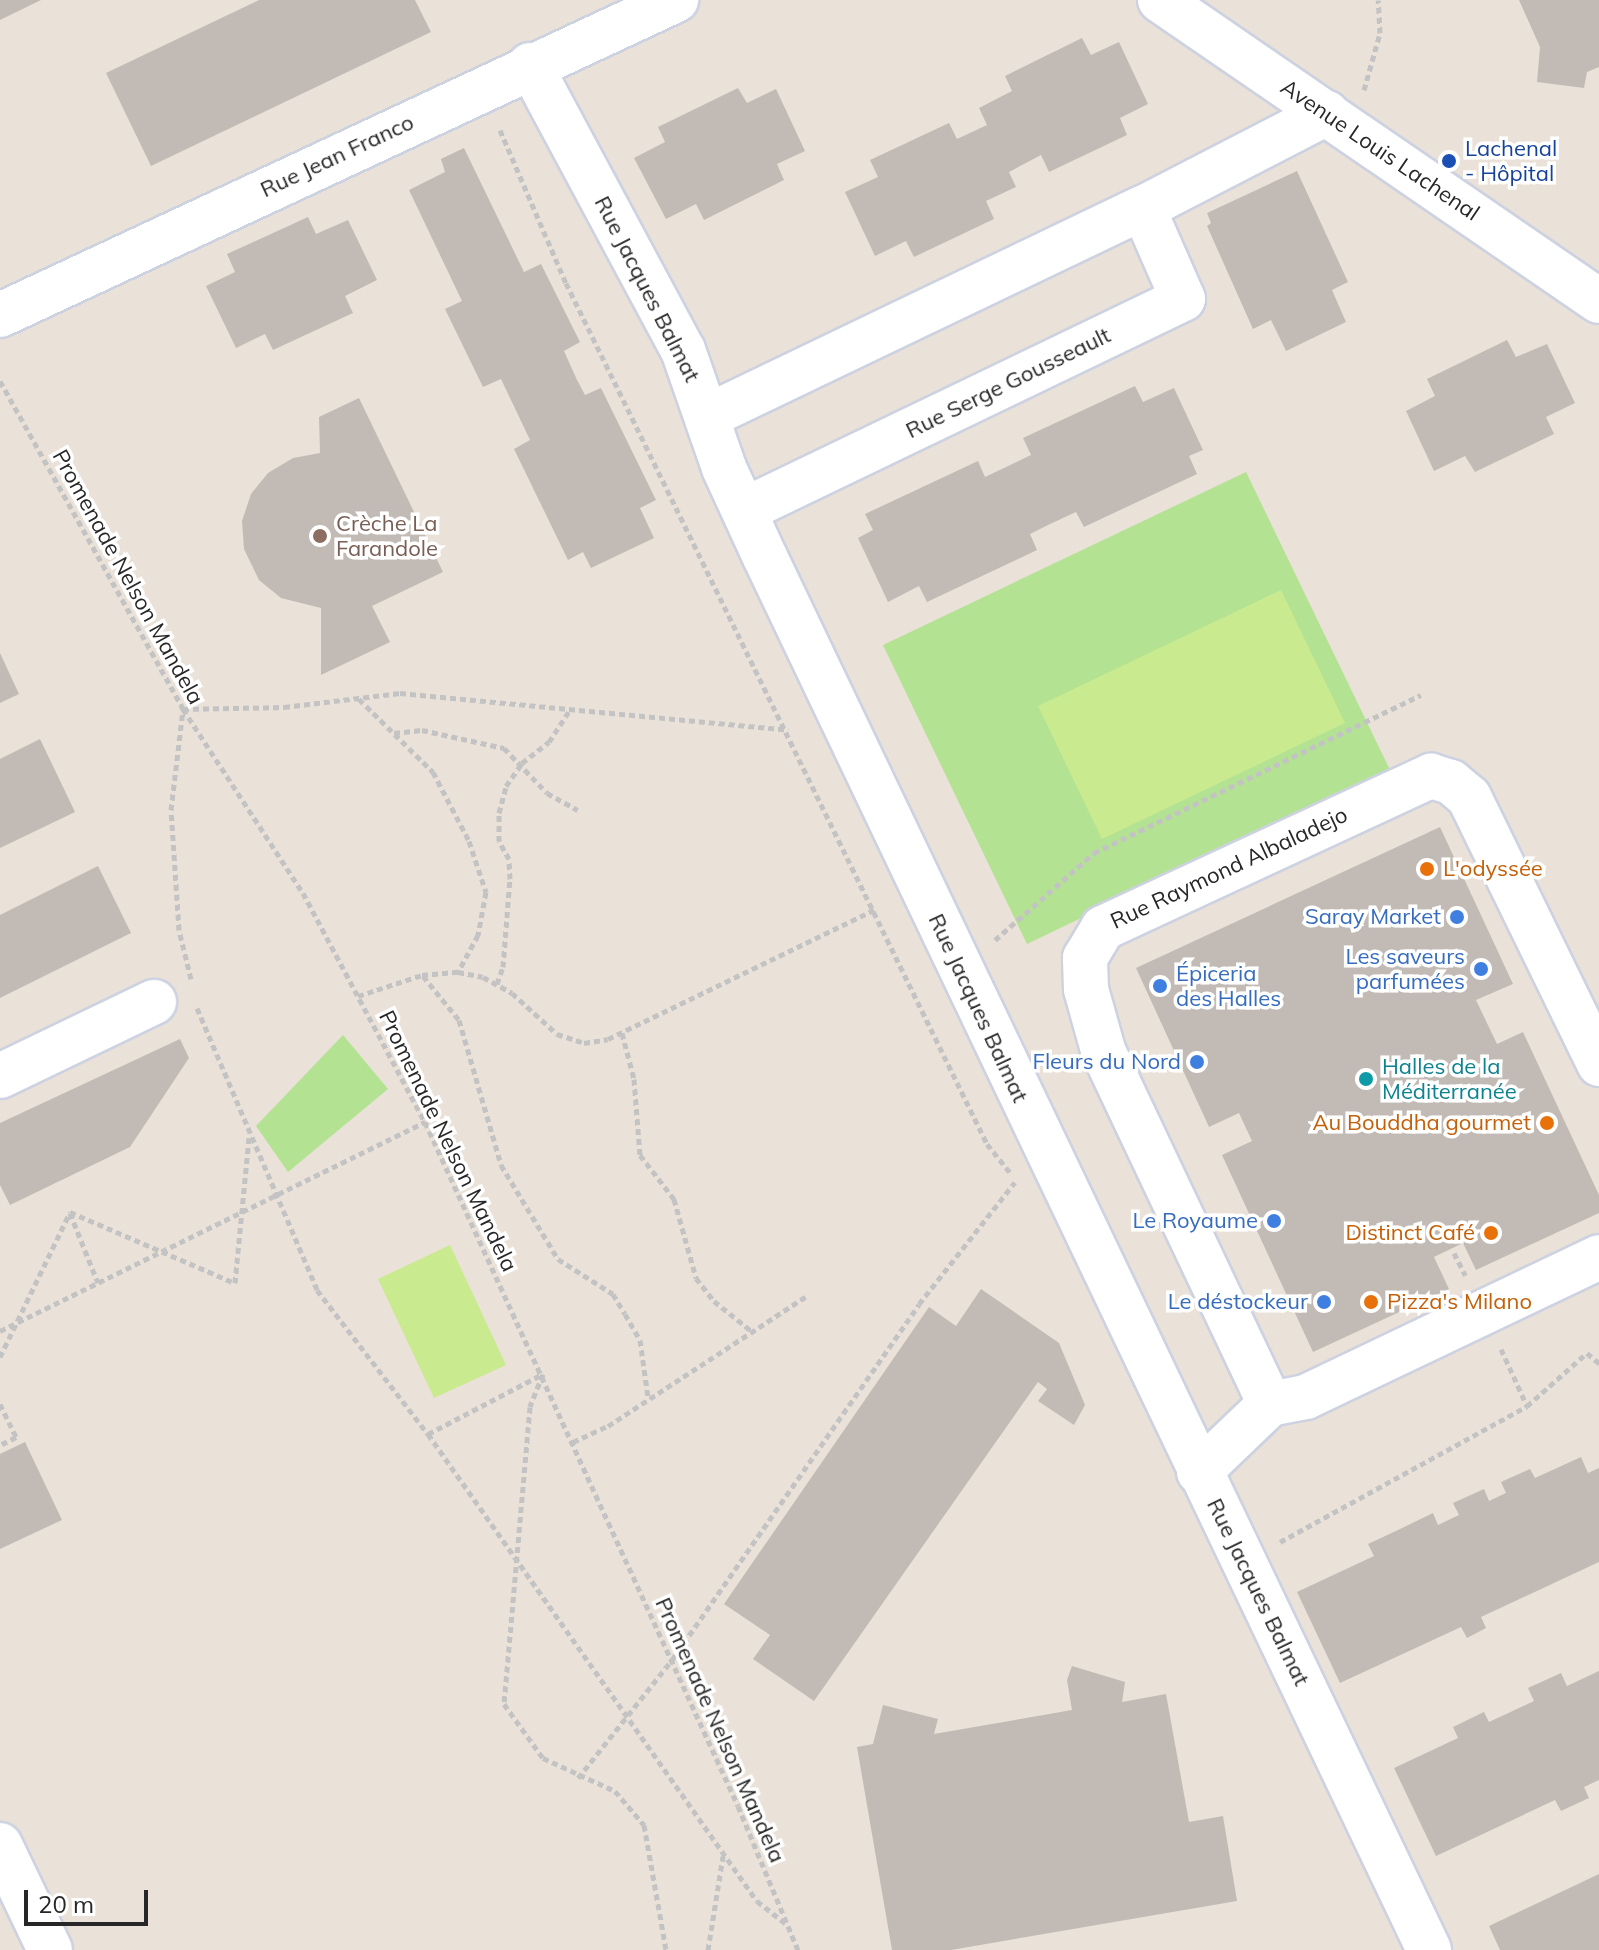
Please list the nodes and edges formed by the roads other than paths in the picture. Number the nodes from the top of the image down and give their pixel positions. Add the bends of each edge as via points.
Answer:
1 (676, 0) edge
2 (1160, 0) edge
3 (633, 9) edge
4 (530, 65) junction
5 (1340, 121) junction
6 (1143, 208) junction
7 (1599, 301) edge
8 (0, 315) edge
9 (710, 415) junction
10 (744, 510) junction
11 (180, 995) road end
12 (1599, 1064) edge
13 (0, 1076) edge
14 (1599, 1257) edge
15 (1270, 1404) junction
16 (1199, 1472) junction
17 (0, 1845) edge
18 (39, 1946) edge
19 (1429, 1950) edge

1 - 3 street, Rue Jean Franco
2 - 5 street, Avenue Louis Lachenal
3 - 4 street, Rue Jean Franco
4 - 8 street, Rue Jean Franco
4 - 9 street, Rue Jacques Balmat via 683,350
5 - 6 street
5 - 7 street, Avenue Louis Lachenal
6 - 9 street
6 - 10 street, Rue Serge Gousseault via 1183,299
9 - 10 street, Rue Jacques Balmat via 724,468
10 - 16 street, Rue Jacques Balmat
11 - 13 street
12 - 15 street, Rue Raymond Albaladejo via 1469,797 1451,782 1431,776 1103,928 1085,958 1086,989 1103,1050
14 - 15 street via 1306,1397
15 - 16 street
16 - 19 street, Rue Jacques Balmat
17 - 18 street

